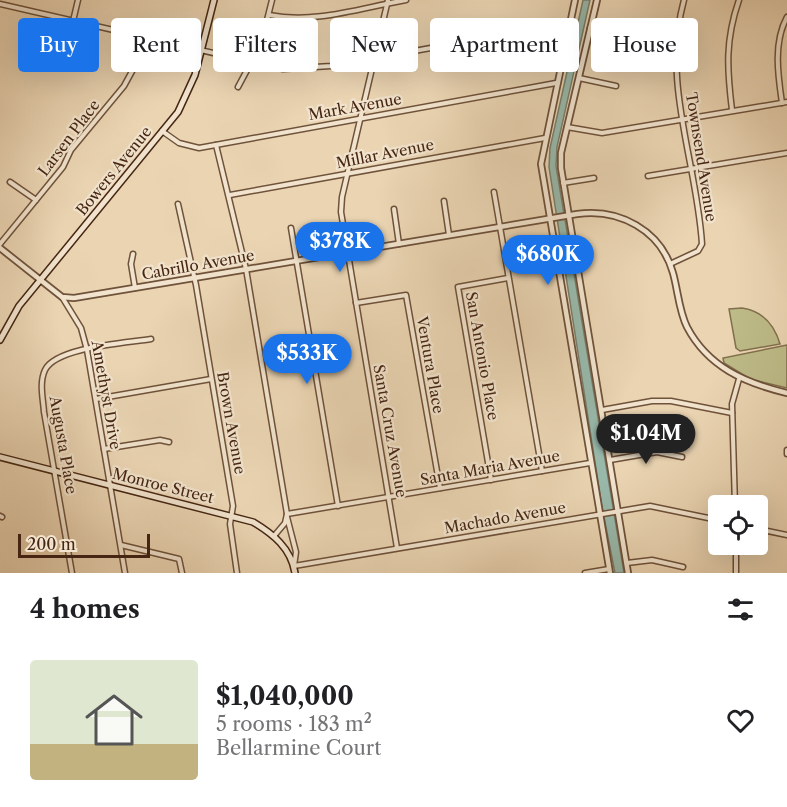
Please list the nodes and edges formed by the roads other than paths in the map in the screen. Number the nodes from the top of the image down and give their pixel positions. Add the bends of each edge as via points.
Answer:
1 (78, 0) edge
2 (214, 0) edge
3 (272, 0) edge
4 (406, 0) edge
5 (574, 0) edge
6 (597, 0) edge
7 (684, 0) edge
8 (738, 0) edge
9 (388, 2) edge
10 (0, 4) edge
11 (269, 15) junction
12 (787, 17) edge
13 (60, 18) edge
14 (74, 18) edge
15 (268, 18) edge
16 (384, 18) edge
17 (570, 18) edge
18 (590, 28) joint
19 (202, 51) junction
20 (213, 54) edge
21 (130, 72) edge
22 (247, 72) edge
23 (372, 72) edge
24 (558, 72) edge
25 (579, 78) junction
26 (556, 83) junction
27 (616, 86) dead end
28 (238, 87) dead end
29 (784, 103) edge
30 (732, 110) junction
31 (360, 119) junction
32 (682, 119) junction
33 (567, 127) junction
34 (162, 131) junction
35 (545, 138) junction
36 (216, 145) junction
37 (787, 153) edge
38 (691, 169) junction
39 (348, 173) junction
40 (648, 176) dead end
41 (594, 178) dead end
42 (10, 182) dead end
43 (563, 183) junction
44 (494, 192) dead end
45 (230, 195) junction
46 (36, 200) junction
47 (444, 201) dead end
48 (178, 204) dead end
49 (394, 209) dead end
50 (563, 216) junction
51 (548, 218) junction
52 (499, 226) junction
53 (291, 228) dead end
54 (449, 235) junction
55 (399, 243) junction
56 (0, 246) edge
57 (347, 252) junction
58 (134, 254) dead end
59 (297, 261) junction
60 (670, 264) junction
61 (246, 269) junction
62 (194, 278) junction
63 (508, 278) junction
64 (40, 281) junction
65 (135, 288) junction
66 (62, 297) junction
67 (356, 303) junction
68 (151, 339) dead end
69 (0, 340) edge
70 (87, 350) junction
71 (212, 379) junction
72 (739, 379) junction
73 (787, 393) edge
74 (96, 399) junction
75 (602, 410) junction
76 (732, 413) junction
77 (170, 442) dead end
78 (104, 449) junction
79 (0, 457) edge
80 (682, 457) dead end
81 (610, 460) junction
82 (590, 463) junction
83 (55, 471) junction
84 (542, 471) junction
85 (491, 480) junction
86 (110, 485) junction
87 (440, 488) junction
88 (735, 495) edge
89 (389, 497) junction
90 (338, 506) junction
91 (620, 511) junction
92 (602, 514) junction
93 (231, 515) junction
94 (287, 516) junction
95 (708, 518) edge
96 (768, 531) edge
97 (274, 536) junction
98 (787, 536) edge
99 (121, 546) junction
100 (397, 548) junction
101 (736, 555) edge
102 (627, 563) junction
103 (294, 566) junction
104 (683, 567) dead end
105 (610, 571) edge
106 (72, 573) edge
107 (125, 573) edge
108 (182, 573) edge
109 (237, 573) edge
110 (295, 573) edge
111 (585, 573) edge
112 (628, 573) edge
113 (736, 573) edge

1 - 14 street
2 - 19 main road, Bowers Avenue
3 - 11 street
4 - 9 street
5 - 17 street
6 - 18 street
7 - 32 street, Townsend Avenue via 675,61
8 - 30 street via 726,62
9 - 11 street via 295,20
9 - 16 street, Santa Cruz Avenue
10 - 13 street
11 - 15 street
12 - 29 street via 779,38 778,61
18 - 25 street
19 - 20 street
19 - 34 main road, Bowers Avenue via 184,101
21 - 46 street, Larsen Place via 124,86
22 - 28 street
23 - 31 street, Santa Cruz Avenue
24 - 26 street
25 - 27 street
25 - 33 street
26 - 31 street, Mark Avenue
26 - 35 street
29 - 30 street
30 - 32 street
31 - 36 street, Mark Avenue
31 - 39 street, Santa Cruz Avenue
32 - 33 street via 602,133
32 - 38 street, Townsend Avenue
33 - 43 street via 561,153
34 - 36 street, Mark Avenue via 189,147
34 - 64 main road, Bowers Avenue
35 - 39 street, Millar Avenue
35 - 51 street via 541,164
36 - 45 street
37 - 38 street
38 - 40 street
38 - 60 street, Townsend Avenue via 702,244 698,251
39 - 45 street, Millar Avenue
39 - 57 street, Santa Cruz Avenue via 341,205
41 - 43 street
42 - 46 street
43 - 50 street
44 - 52 street
45 - 61 street
46 - 56 street, Larsen Place
47 - 54 street
48 - 62 street, Brown Avenue
49 - 55 street
50 - 51 street, Cabrillo Avenue
50 - 60 street, Cabrillo Avenue via 606,213 630,221 651,236
50 - 75 street
51 - 52 street, Cabrillo Avenue
51 - 82 street
52 - 54 street, Cabrillo Avenue
52 - 63 street
53 - 59 street
54 - 55 street, Cabrillo Avenue
55 - 57 street, Cabrillo Avenue
56 - 64 street
57 - 59 street, Cabrillo Avenue
57 - 67 street, Santa Cruz Avenue
58 - 65 street via 131,264
59 - 61 street, Cabrillo Avenue
59 - 90 street
60 - 72 street, Cabrillo Avenue via 687,327 719,366
61 - 62 street, Cabrillo Avenue
61 - 94 street
62 - 65 street, Cabrillo Avenue
62 - 71 street, Brown Avenue
63 - 84 street
63 - 85 street, San Antonio Place via 458,287
64 - 66 street
64 - 69 main road, Bowers Avenue via 19,306
65 - 66 street, Cabrillo Avenue
66 - 70 street, Amethyst Drive via 78,322
67 - 87 street, Ventura Place via 406,295
67 - 89 street, Santa Cruz Avenue
68 - 70 street, Augusta Place
70 - 74 street, Amethyst Drive
70 - 83 street, Augusta Place via 62,355 45,370 41,388
71 - 74 street
71 - 93 street, Brown Avenue via 233,506
72 - 73 street, Cabrillo Avenue
72 - 76 street
74 - 78 street, Amethyst Drive
75 - 76 street via 671,401
75 - 81 street
76 - 88 street
77 - 78 street via 160,440
78 - 86 street, Amethyst Drive
79 - 83 main road, Monroe Street
80 - 81 street via 657,452
81 - 91 street
82 - 84 street, Santa Maria Avenue
82 - 92 street
83 - 86 main road, Monroe Street
83 - 106 street, Augusta Place
84 - 85 street, Santa Maria Avenue
85 - 87 street, Santa Maria Avenue
86 - 93 main road, Monroe Street
86 - 99 street, Amethyst Drive
87 - 89 street, Santa Maria Avenue
89 - 90 street, Santa Maria Avenue
89 - 100 street, Santa Cruz Avenue
90 - 94 street, Santa Maria Avenue
91 - 92 street, Machado Avenue
91 - 95 street, Machado Avenue via 650,506
91 - 102 street
92 - 100 street, Machado Avenue
92 - 105 street
93 - 97 main road, Monroe Street via 253,522
93 - 109 street, Brown Avenue
94 - 97 street
94 - 103 street via 296,552
96 - 98 street
97 - 103 main road, Monroe Street
99 - 107 street, Amethyst Drive
99 - 108 street via 179,559
100 - 103 street, Machado Avenue
101 - 113 street
102 - 104 street via 652,560
102 - 112 street
103 - 110 main road, Monroe Street
105 - 111 street

